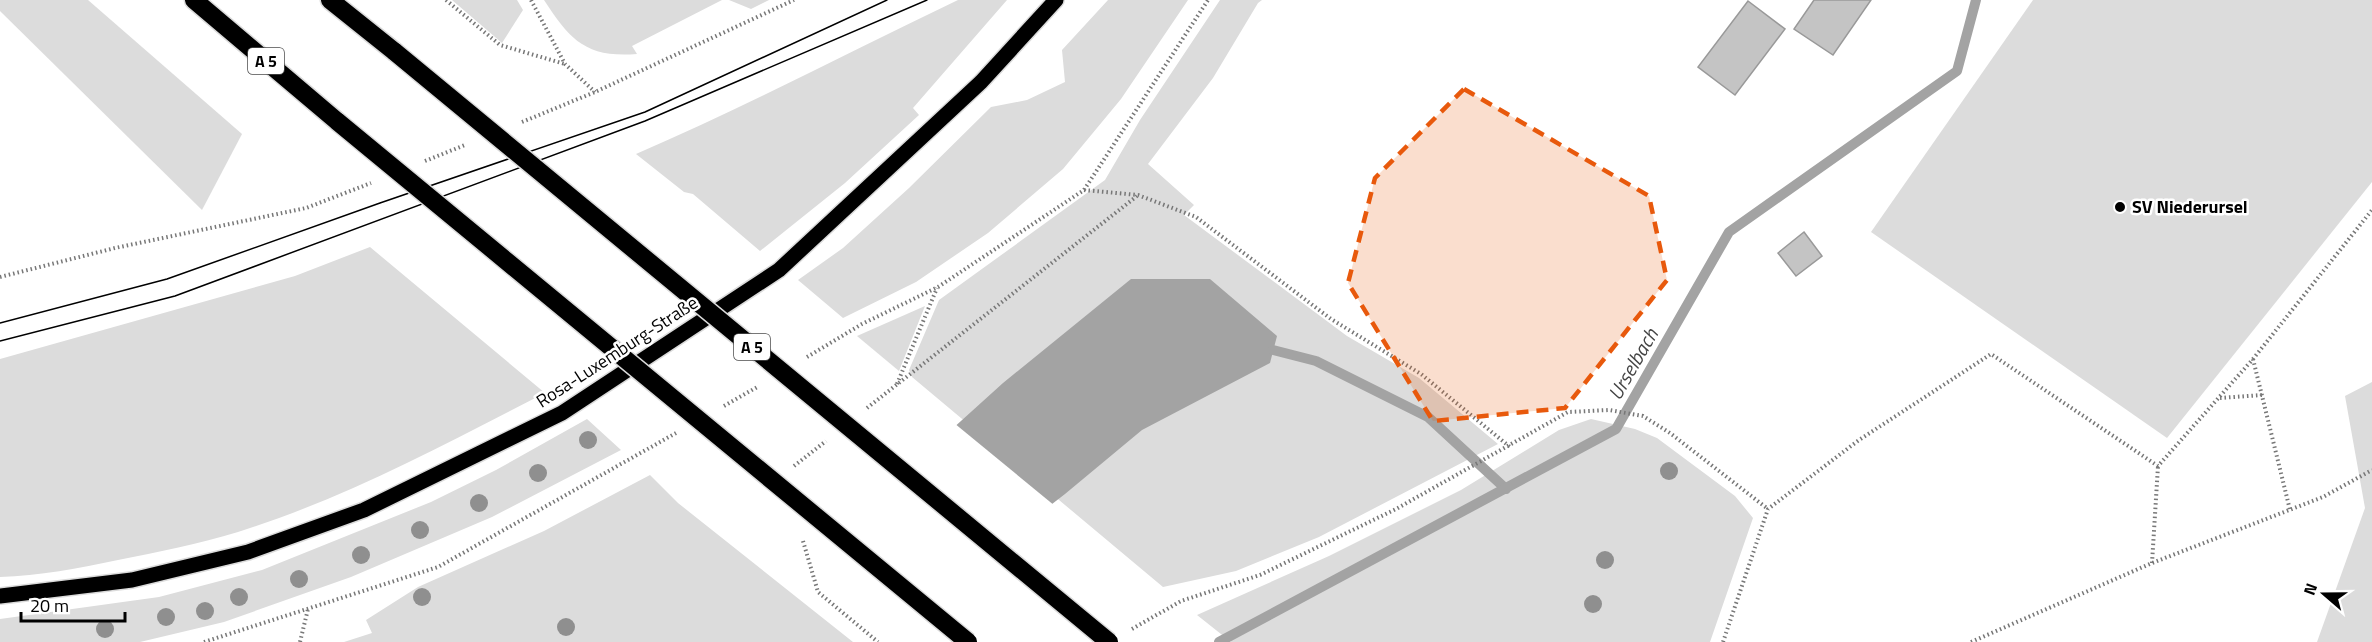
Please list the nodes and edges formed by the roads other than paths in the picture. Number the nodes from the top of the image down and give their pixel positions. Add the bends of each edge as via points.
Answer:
1 (194, 0) edge
2 (330, 0) edge
3 (1056, 0) edge
4 (0, 596) edge
5 (968, 642) edge
6 (1109, 642) edge

1 - 5 highway, A 5, bridge
2 - 6 highway, A 5, bridge
3 - 4 main road, Rosa-Luxemburg-Straße via 981,82 779,270 562,413 364,510 248,552 132,580

